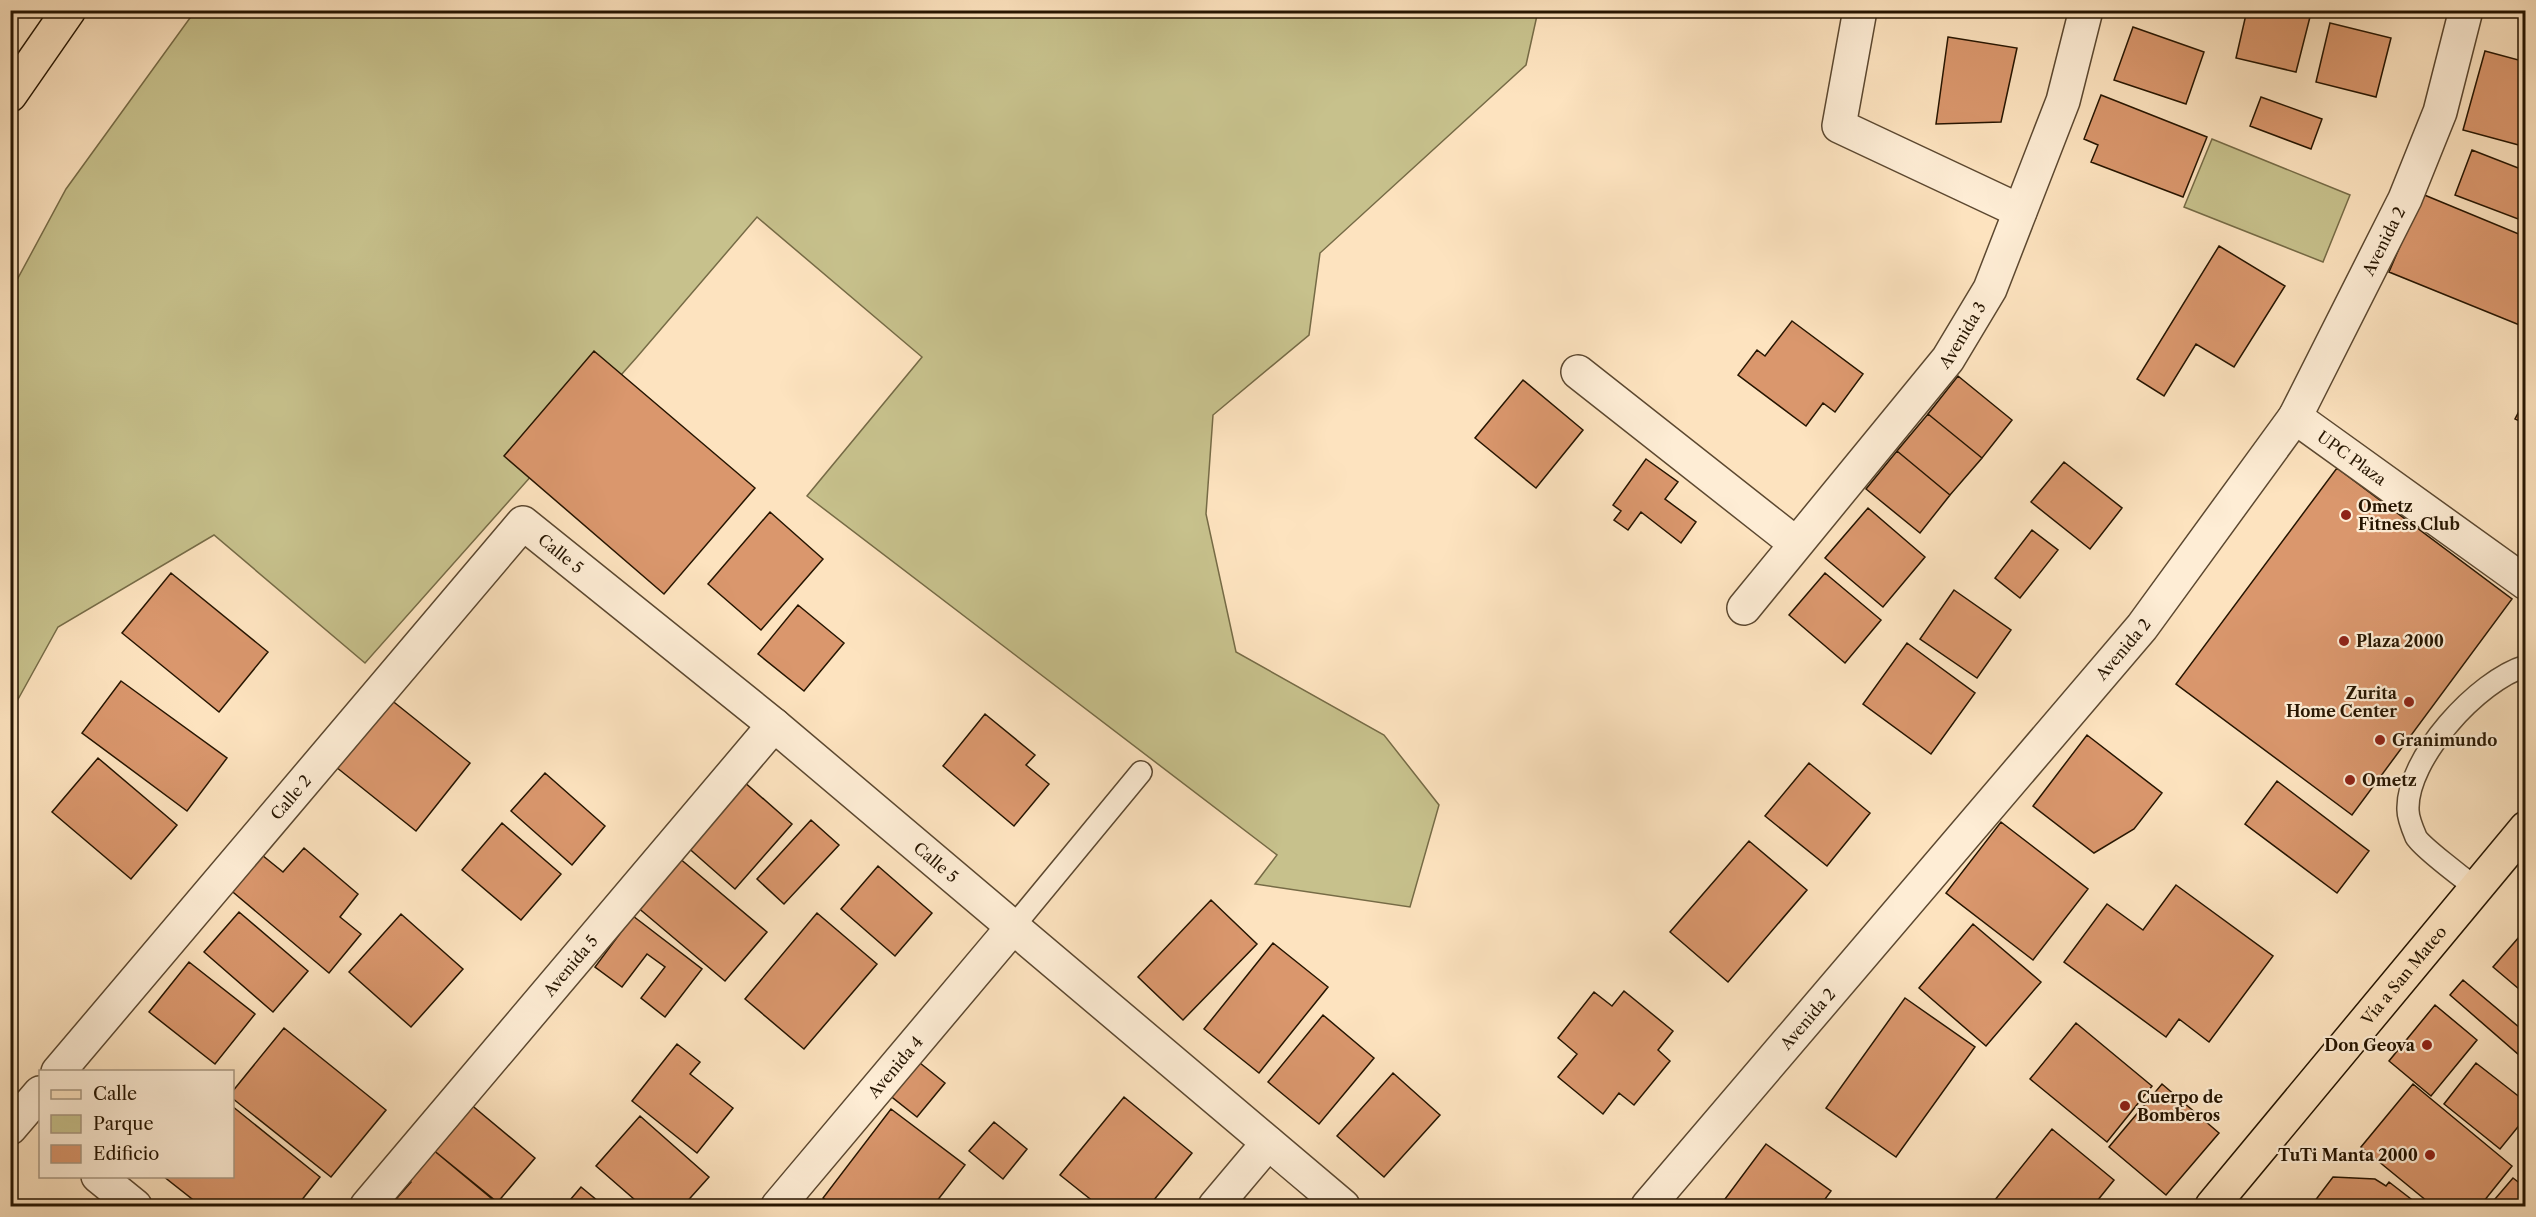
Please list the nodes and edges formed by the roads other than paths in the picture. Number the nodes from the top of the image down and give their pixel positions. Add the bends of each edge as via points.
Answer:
1 (69, 10) edge
2 (1860, 10) edge
3 (2086, 10) edge
4 (2466, 10) edge
5 (10, 95) edge
6 (2020, 211) junction
7 (1578, 372) dead end
8 (2295, 417) junction
9 (524, 523) joint
10 (1795, 543) junction
11 (2526, 583) edge
12 (1744, 608) dead end
13 (2526, 666) edge
14 (774, 725) junction
15 (1141, 772) dead end
16 (2526, 828) edge
17 (2476, 888) junction
18 (1013, 927) junction
19 (59, 1070) edge
20 (1268, 1143) junction
21 (100, 1178) edge
22 (135, 1206) edge
23 (367, 1206) edge
24 (778, 1206) edge
25 (1215, 1206) edge
26 (1343, 1206) edge
27 (1648, 1206) edge
28 (2212, 1206) edge

1 - 5 main road
2 - 6 street via 1839,126
3 - 6 street, Avenida 3 via 2063,101
4 - 8 street, Avenida 2 via 2439,112 2405,200
6 - 10 street, Avenida 3 via 1990,289 1948,359
7 - 10 street
8 - 11 street, UPC Plaza
8 - 27 street, Avenida 2 via 2142,627
9 - 14 street, Calle 5
9 - 19 street, Calle 2
10 - 12 street, Avenida 3
13 - 17 lane via 2486,686 2457,715 2427,753 2413,784 2408,811 2417,838
14 - 18 street, Calle 5
14 - 23 street, Avenida 5
15 - 18 lane
16 - 17 main road, Vía a San Mateo
17 - 28 main road, Vía a San Mateo
18 - 20 street, Calle 5
18 - 24 street, Avenida 4
20 - 25 street
20 - 26 street, Calle 5
21 - 22 street

